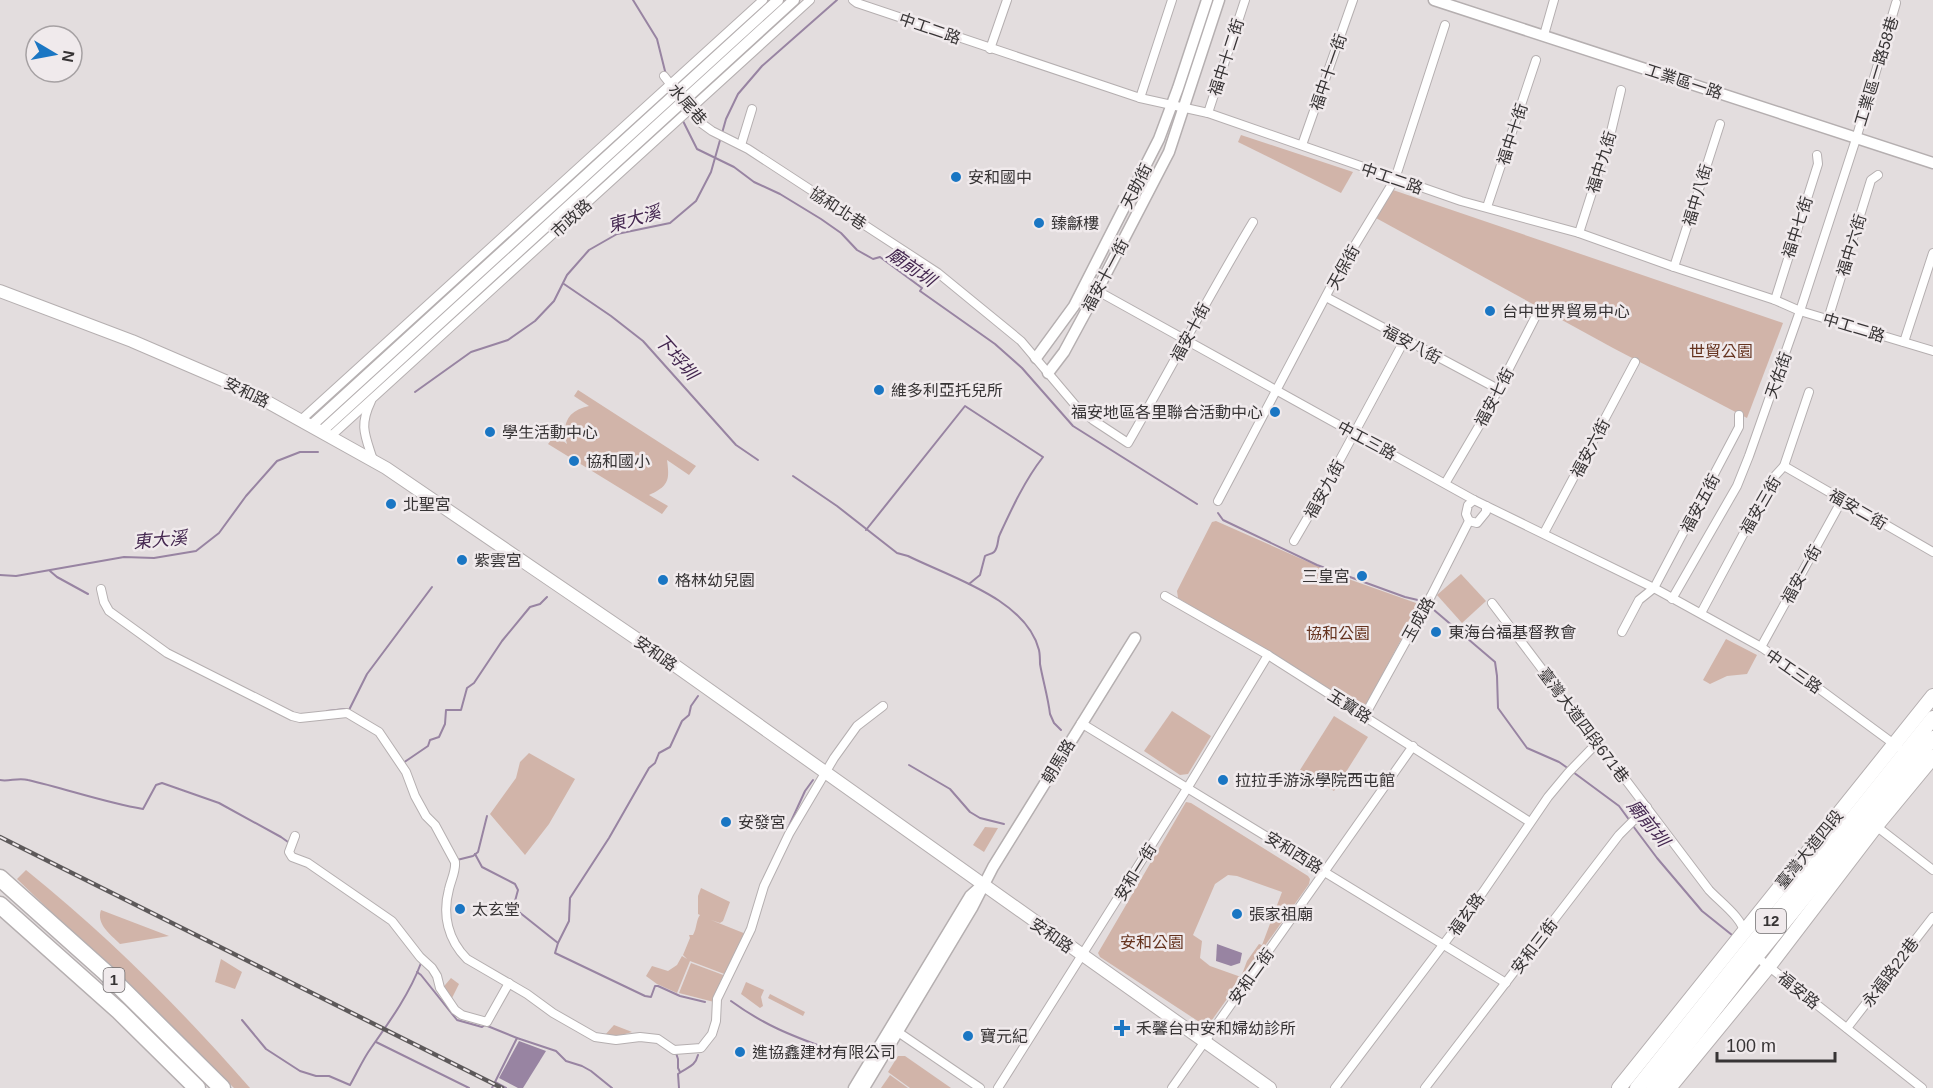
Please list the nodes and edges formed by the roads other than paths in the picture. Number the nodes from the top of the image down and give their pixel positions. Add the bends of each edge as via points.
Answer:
1 (763, 0) edge
2 (778, 0) edge
3 (794, 0) edge
4 (810, 0) edge
5 (853, 0) edge
6 (1007, 0) edge
7 (1172, 0) edge
8 (1207, 0) edge
9 (1219, 0) edge
10 (1245, 0) edge
11 (1353, 0) edge
12 (1434, 0) edge
13 (1554, 0) edge
14 (1896, 3) dead end
15 (1445, 25) dead end
16 (1544, 35) junction
17 (990, 49) junction
18 (1536, 60) dead end
19 (664, 76) dead end
20 (1621, 90) dead end
21 (680, 97) junction
22 (1140, 98) junction
23 (1171, 105) junction
24 (1184, 108) junction
25 (752, 109) dead end
26 (1208, 113) junction
27 (1720, 124) dead end
28 (712, 131) joint
29 (1856, 139) junction
30 (738, 143) junction
31 (1302, 145) junction
32 (1817, 154) dead end
33 (1933, 163) edge
34 (1878, 175) dead end
35 (1395, 179) junction
36 (1487, 207) junction
37 (1252, 222) dead end
38 (1579, 233) junction
39 (1933, 253) edge
40 (1674, 267) junction
41 (1085, 284) junction
42 (0, 291) edge
43 (1097, 291) junction
44 (1326, 297) junction
45 (1774, 300) junction
46 (1539, 310) dead end
47 (1800, 311) junction
48 (1828, 319) junction
49 (1186, 341) junction
50 (1404, 341) junction
51 (1904, 342) junction
52 (1933, 351) edge
53 (1036, 358) junction
54 (1635, 362) dead end
55 (1048, 373) junction
56 (1498, 389) junction
57 (1276, 391) junction
58 (1809, 392) dead end
59 (372, 397) junction
60 (1739, 415) dead end
61 (317, 428) junction
62 (1355, 433) junction
63 (1128, 443) joint
64 (373, 460) junction
65 (1784, 466) junction
66 (1446, 482) junction
67 (1474, 500) junction
68 (1842, 500) junction
69 (1218, 501) dead end
70 (1486, 506) junction
71 (1469, 521) junction
72 (1544, 533) junction
73 (1294, 541) dead end
74 (1933, 552) edge
75 (1654, 588) junction
76 (101, 589) dead end
77 (1165, 596) dead end
78 (1672, 599) junction
79 (1492, 603) dead end
80 (1701, 613) junction
81 (1622, 632) dead end
82 (1135, 638) dead end
83 (1761, 647) junction
84 (1268, 655) junction
85 (1933, 696) edge
86 (883, 706) dead end
87 (1365, 715) junction
88 (1933, 718) edge
89 (1081, 723) junction
90 (1933, 738) edge
91 (1598, 742) junction
92 (1894, 744) junction
93 (1413, 746) junction
94 (1933, 757) edge
95 (1914, 761) junction
96 (825, 773) junction
97 (1188, 787) junction
98 (1647, 807) junction
99 (1530, 822) junction
100 (1876, 826) junction
101 (295, 836) dead end
102 (1933, 870) edge
103 (1325, 872) junction
104 (0, 878) edge
105 (983, 885) junction
106 (0, 905) edge
107 (1933, 916) edge
108 (1745, 930) junction
109 (1444, 944) junction
110 (1751, 953) junction
111 (1082, 956) junction
112 (1769, 966) junction
113 (509, 983) junction
114 (1506, 983) junction
115 (1847, 1028) junction
116 (898, 1032) junction
117 (1203, 1042) junction
118 (197, 1088) edge
119 (222, 1088) edge
120 (854, 1088) edge
121 (864, 1088) edge
122 (980, 1088) edge
123 (998, 1088) edge
124 (1172, 1088) edge
125 (1270, 1088) edge
126 (1335, 1088) edge
127 (1425, 1088) edge
128 (1619, 1088) edge
129 (1637, 1088) edge
130 (1653, 1088) edge
131 (1669, 1088) edge
132 (1922, 1088) edge

1 - 21 street, 市政路
2 - 21 street, 市政路
3 - 21 street, 市政路
4 - 21 street, 市政路
5 - 17 street, 中工二路
6 - 17 street
7 - 22 street
8 - 23 street, 天助街
9 - 24 street
10 - 26 street, 福中十二街
11 - 31 street, 福中十一街
12 - 16 street, 工業區一路
13 - 16 street
14 - 29 street, 工業區一路58巷
15 - 35 street, 天保街
16 - 29 street, 工業區一路
17 - 22 street, 中工二路
18 - 36 street, 福中十街
19 - 21 street, 水尾巷
20 - 38 street, 福中九街
21 - 28 street, 水尾巷
21 - 59 street, 市政路
21 - 61 street, 市政路
22 - 23 street, 中工二路
23 - 24 street, 中工二路
23 - 41 street, 天助街 via 1160,139
24 - 26 street, 中工二路
24 - 43 street, 福安十一街 via 1169,152
25 - 30 street
26 - 31 street, 中工二路
27 - 40 street, 福中八街
28 - 30 street, 協和北巷
29 - 33 street, 工業區一路
29 - 47 street, 天佑街
30 - 53 street, 協和北巷 via 938,273 1021,341
31 - 35 street, 中工二路
32 - 45 street, 福中七街 via 1818,164
34 - 48 street, 福中六街 via 1871,180
35 - 36 street, 中工二路
35 - 44 street, 天保街
36 - 38 street, 中工二路
37 - 49 street, 福安十街
38 - 40 street, 中工二路
39 - 51 street
40 - 45 street, 中工二路
41 - 43 street, 中工三路
41 - 53 street, 天助街
42 - 61 main road, 安和路 via 246,390
43 - 49 street, 中工三路
43 - 55 street, 福安十一街
44 - 50 street, 福安八街
44 - 57 street, 天保街
45 - 47 street, 中工二路
46 - 56 street, 福安七街
47 - 48 street, 中工二路
47 - 78 street, 天佑街 via 1737,486
48 - 51 street, 中工二路
49 - 57 street, 中工三路
49 - 63 street, 福安十街
50 - 56 street, 福安八街
50 - 62 street, 福安九街
51 - 52 street, 中工二路
53 - 55 street, 協和北巷
54 - 72 street, 福安六街
55 - 63 street, 協和北巷 via 1093,420
56 - 66 street, 福安七街
57 - 62 street, 中工三路
57 - 69 street, 天保街
58 - 65 street, 福安三街
59 - 61 street, 市政路
59 - 64 street via 363,425
60 - 75 street, 福安五街 via 1739,427
61 - 64 main road, 安和路
62 - 66 street, 中工三路
62 - 73 street, 福安九街
64 - 96 main road, 安和路 via 656,652
65 - 68 street, 福安二街
65 - 80 street, 福安三街 via 1774,477
66 - 67 street, 中工三路
67 - 70 street, 中工三路
67 - 71 street, 玉成路 via 1468,505
68 - 74 street, 福安二街
68 - 83 street, 福安一街
70 - 71 street, 玉成路 via 1477,522
70 - 72 street, 中工三路
71 - 87 street, 玉成路
72 - 75 street, 中工三路
75 - 78 street, 中工三路
75 - 81 street via 1639,600
76 - 113 street via 110,611 167,653 292,716 347,713 379,732 455,862 445,914 453,940 467,959
77 - 84 street, 玉寶路
78 - 80 street, 中工三路
79 - 91 street, 臺灣大道四段671巷
80 - 83 street, 中工三路
82 - 89 street, 朝馬路
83 - 92 street, 中工三路
84 - 87 street, 玉寶路
84 - 97 street, 安和一街
85 - 92 main road, 臺灣大道四段 / 12
86 - 96 street via 857,726
87 - 93 street, 玉寶路
88 - 95 main road, 臺灣大道四段 / 12
89 - 97 street, 安和西路
89 - 105 street, 朝馬路
90 - 95 main road, 臺灣大道四段 / 12
91 - 98 street, 臺灣大道四段671巷
91 - 99 street, 福玄路 via 1568,772
92 - 95 street, 中工三路
92 - 108 main road, 臺灣大道四段 / 12
93 - 99 street, 玉寶路
93 - 103 street, 安和二街
94 - 95 main road, 臺灣大道四段 / 12
95 - 100 main road, 臺灣大道四段 / 12
95 - 110 main road, 臺灣大道四段 / 12
96 - 105 main road, 安和路
96 - 113 street via 764,886 751,929 717,999 716,1021 704,1046 674,1050 658,1039 595,1037
97 - 103 street, 安和西路
97 - 111 street, 安和一街
98 - 108 street, 臺灣大道四段671巷 via 1709,890
98 - 114 street, 安和三街 via 1619,836
99 - 109 street, 福玄路
100 - 102 street
100 - 112 main road, 臺灣大道四段 / 12
101 - 113 street via 289,852 292,857 308,863 392,921 432,968 440,988 462,1015 487,1022
103 - 109 street, 安和西路
103 - 117 street, 安和二街
104 - 119 highway, 1 via 105,972
105 - 111 main road, 安和路
105 - 116 street, 朝馬路
105 - 120 street, 朝馬路 via 970,896
106 - 118 highway, 1 via 119,1011
107 - 115 street, 永福路22巷
108 - 110 street
108 - 128 main road, 臺灣大道四段 / 12
109 - 114 street, 安和西路
109 - 126 street, 福玄路
110 - 112 street, 福安路
110 - 129 main road, 臺灣大道四段 / 12
110 - 130 main road, 臺灣大道四段 / 12
111 - 117 main road, 安和路
111 - 123 street, 安和一街
112 - 115 street, 福安路
112 - 131 main road, 臺灣大道四段 / 12
114 - 127 street, 安和三街
115 - 132 street, 福安路
116 - 121 street, 朝馬路
116 - 122 street
117 - 124 street, 安和二街
117 - 125 main road, 安和路

